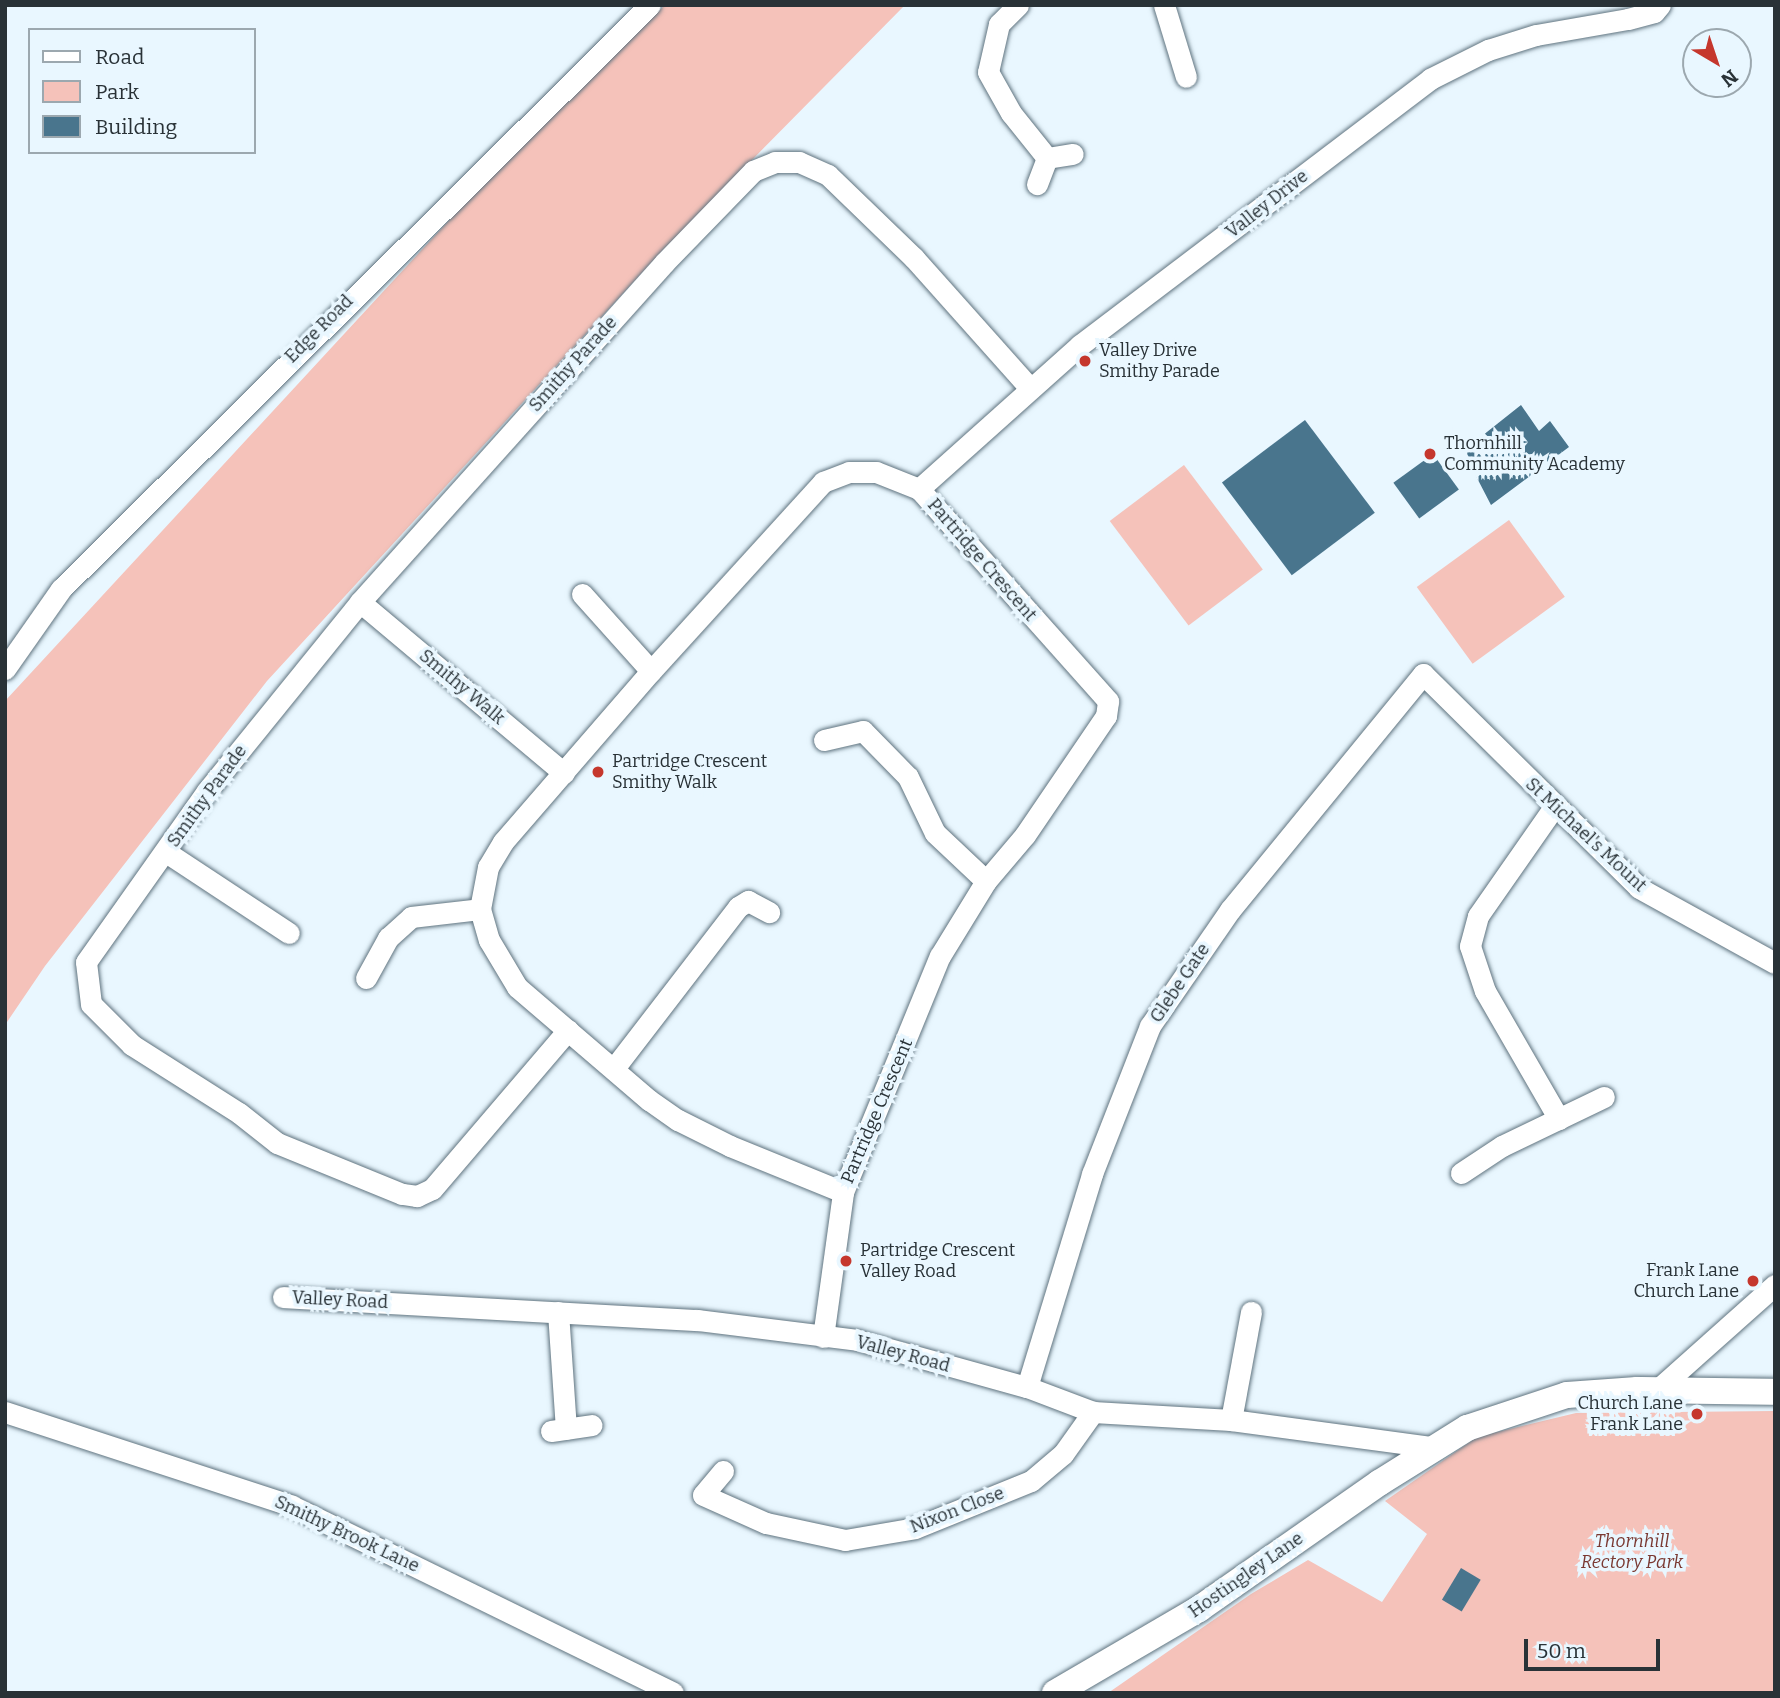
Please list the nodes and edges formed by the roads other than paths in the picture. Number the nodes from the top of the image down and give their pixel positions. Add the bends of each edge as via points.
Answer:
1 (650, 5) edge
2 (1018, 5) edge
3 (1164, 5) edge
4 (1660, 5) edge
5 (1186, 77) dead end
6 (1073, 153) dead end
7 (1047, 158) junction
8 (1037, 184) dead end
9 (1030, 388) junction
10 (919, 489) junction
11 (582, 594) dead end
12 (360, 602) junction
13 (5, 669) edge
14 (652, 671) junction
15 (1423, 674) joint
16 (824, 740) dead end
17 (564, 773) junction
18 (1554, 807) junction
19 (166, 852) junction
20 (986, 881) junction
21 (480, 909) junction
22 (769, 912) dead end
23 (289, 933) dead end
24 (1775, 963) edge
25 (366, 978) dead end
26 (568, 1030) junction
27 (615, 1067) junction
28 (1604, 1097) dead end
29 (1559, 1119) junction
30 (1461, 1173) dead end
31 (844, 1192) junction
32 (1775, 1285) edge
33 (283, 1297) dead end
34 (558, 1312) junction
35 (1251, 1312) dead end
36 (823, 1338) junction
37 (1027, 1387) junction
38 (1647, 1390) junction
39 (1775, 1392) edge
40 (5, 1412) edge
41 (1093, 1412) junction
42 (1231, 1420) junction
43 (592, 1425) dead end
44 (1432, 1447) junction
45 (723, 1471) dead end
46 (673, 1693) edge
47 (1055, 1693) edge

1 - 13 street, Edge Road via 61,589
2 - 7 street via 999,24 988,72
3 - 5 street
4 - 9 street, Valley Drive via 1654,12 1628,19 1536,35 1488,50 1430,79
6 - 7 street
7 - 8 street
9 - 10 street, Valley Drive
9 - 12 street, Smithy Parade via 914,258 828,175 799,162 775,162 753,172 664,263
10 - 14 street, Partridge Crescent via 876,472 849,472 823,482
10 - 20 street, Partridge Crescent via 1108,701 1106,716 1025,835
11 - 14 street
12 - 17 street, Smithy Walk
12 - 19 street, Smithy Parade via 206,791
14 - 17 street, Partridge Crescent
15 - 18 street, St Michael's Mount
15 - 37 street, Glebe Gate via 1230,910 1150,1026 1092,1174
16 - 20 street via 863,731 908,777 935,833
17 - 21 street, Partridge Crescent via 503,842 488,867
18 - 24 street, St Michael's Mount via 1639,888
18 - 29 street via 1478,916 1470,946 1485,991
19 - 23 street, Smithy Parade
19 - 26 street, Smithy Parade via 86,962 91,1004 132,1045 239,1113 277,1143 416,1196 432,1189 453,1168
20 - 31 street, Partridge Crescent via 940,956
21 - 25 street via 411,917 388,938
21 - 26 street, Partridge Crescent via 489,940 510,977
22 - 27 street via 748,901 732,914
26 - 27 street, Partridge Crescent
27 - 31 street, Partridge Crescent via 678,1120
28 - 29 street
29 - 30 street
31 - 36 street, Partridge Crescent
32 - 38 street
33 - 34 street, Valley Road
34 - 36 street, Valley Road via 698,1320
34 - 43 street via 558,1430
35 - 42 street
36 - 37 street, Valley Road via 857,1340
37 - 41 street, Valley Road
38 - 39 main road, Hostingley Lane
38 - 44 main road, Hostingley Lane via 1567,1395 1466,1428
40 - 46 street, Smithy Brook Lane via 292,1506
41 - 42 street, Valley Road
41 - 45 street, Nixon Close via 1063,1454 1031,1481 915,1528 856,1538 766,1524 703,1495
42 - 44 street, Valley Road
44 - 47 main road, Hostingley Lane via 1199,1609

